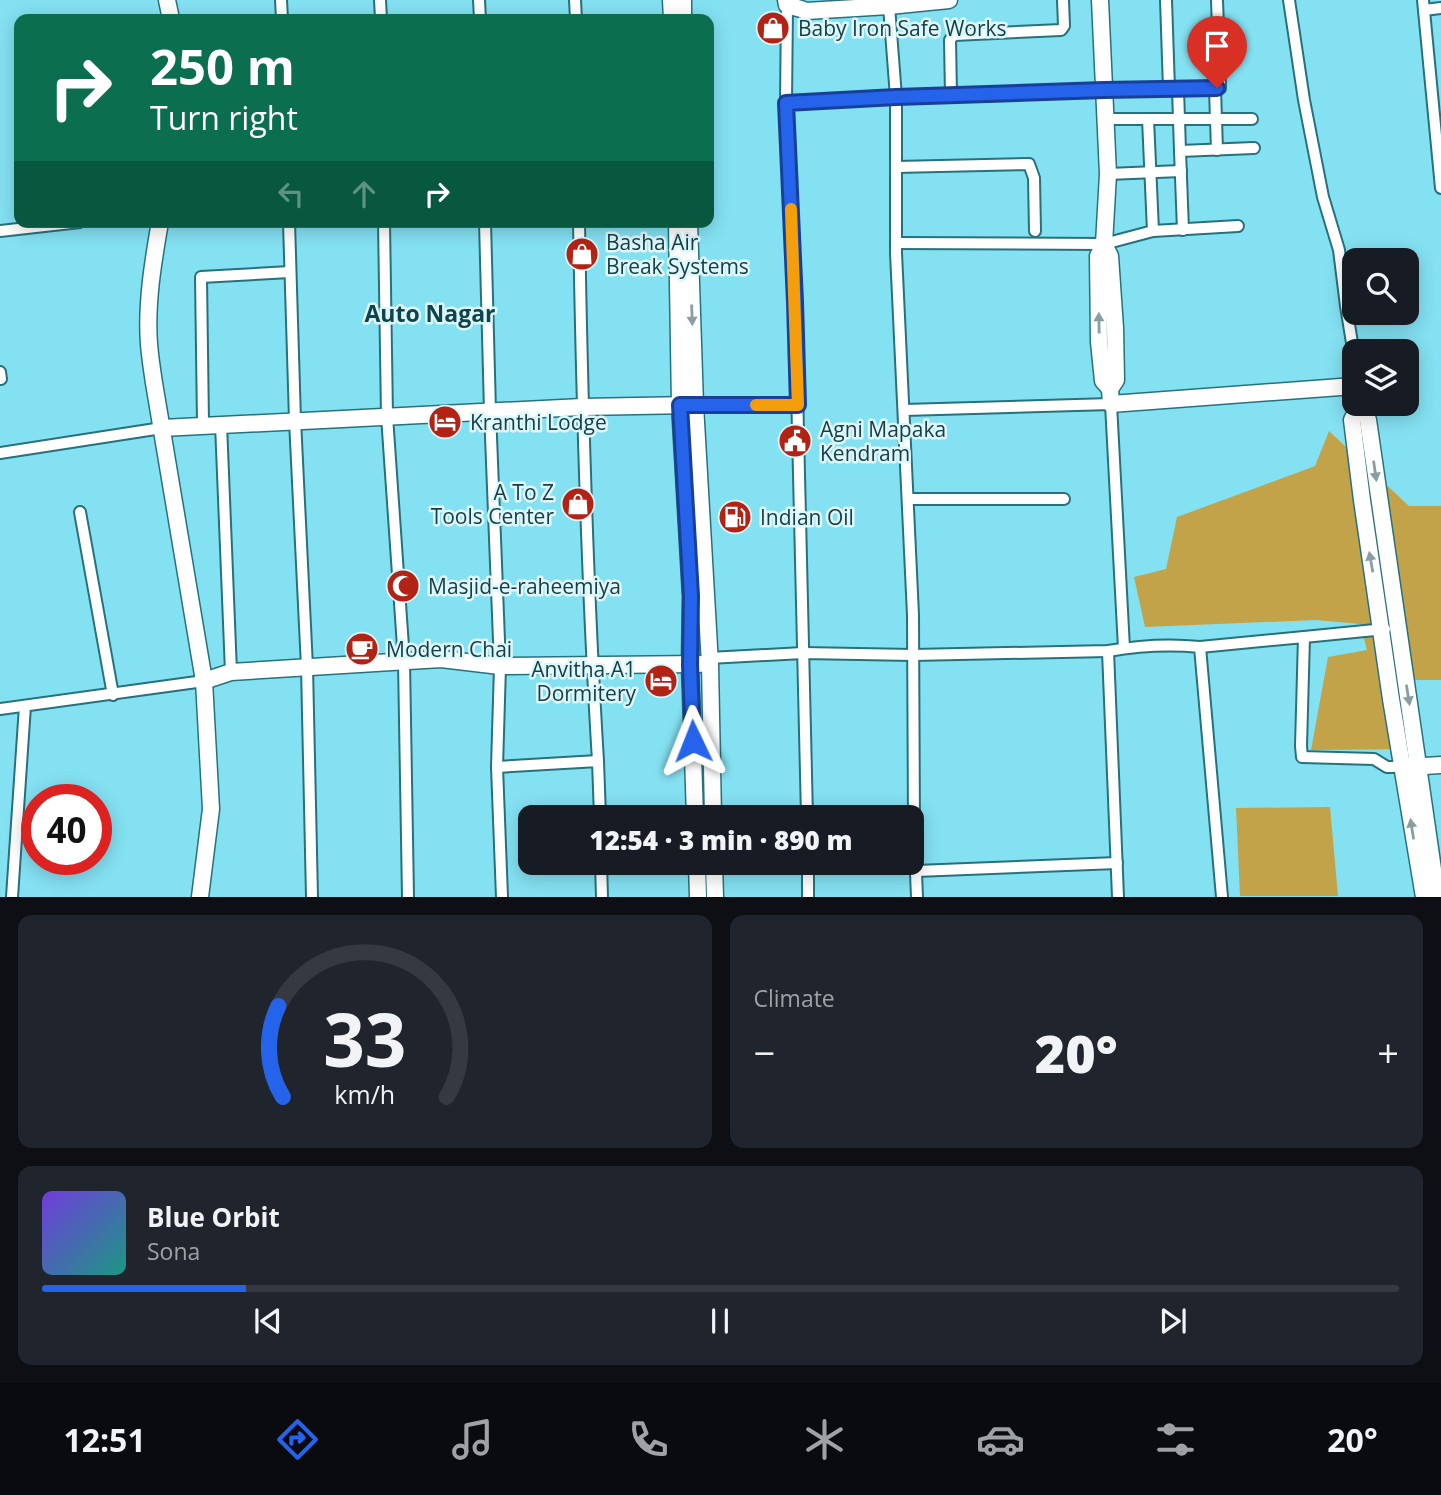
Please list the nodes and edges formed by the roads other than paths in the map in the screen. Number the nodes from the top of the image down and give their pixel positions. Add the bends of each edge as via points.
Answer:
1 (949, 0) edge
2 (1063, 0) edge
3 (1100, 0) edge
4 (1166, 0) edge
5 (1217, 0) edge
6 (1289, 0) edge
7 (794, 3) edge
8 (1423, 5) edge
9 (889, 6) junction
10 (1441, 8) edge
11 (1174, 89) junction
12 (1214, 89) junction
13 (1104, 90) junction
14 (951, 95) junction
15 (896, 97) junction
16 (786, 103) junction
17 (1438, 111) edge
18 (1105, 119) junction
19 (1148, 119) junction
20 (1180, 119) junction
21 (1216, 119) junction
22 (1252, 119) dead end
23 (1254, 148) dead end
24 (1217, 150) junction
25 (1180, 151) junction
26 (896, 167) junction
27 (1181, 171) junction
28 (1150, 173) junction
29 (1108, 174) junction
30 (1441, 180) edge
31 (1238, 226) dead end
32 (27, 228) edge
33 (159, 228) edge
34 (289, 228) edge
35 (384, 228) edge
36 (485, 228) edge
37 (579, 228) edge
38 (677, 228) edge
39 (689, 228) edge
40 (1183, 230) junction
41 (0, 231) edge
42 (1035, 231) dead end
43 (1153, 231) junction
44 (896, 243) junction
45 (1104, 244) junction
46 (290, 272) junction
47 (1351, 339) edge
48 (0, 372) edge
49 (1, 379) edge
50 (1342, 387) edge
51 (1110, 397) junction
52 (688, 405) junction
53 (798, 405) junction
54 (582, 407) junction
55 (904, 410) junction
56 (490, 411) junction
57 (387, 416) junction
58 (1354, 416) edge
59 (295, 420) junction
60 (203, 424) junction
61 (221, 424) junction
62 (162, 428) junction
63 (0, 453) edge
64 (908, 499) junction
65 (1065, 499) dead end
66 (80, 513) dead end
67 (1390, 629) junction
68 (1304, 637) junction
69 (1124, 648) junction
70 (1200, 648) junction
71 (1108, 651) junction
72 (803, 653) junction
73 (913, 655) junction
74 (404, 661) junction
75 (709, 661) junction
76 (592, 665) junction
77 (690, 665) junction
78 (500, 666) junction
79 (307, 667) junction
80 (231, 672) junction
81 (204, 681) junction
82 (113, 695) junction
83 (25, 706) junction
84 (0, 709) edge
85 (598, 761) junction
86 (1441, 765) edge
87 (497, 767) junction
88 (1410, 767) junction
89 (600, 805) edge
90 (695, 805) edge
91 (713, 805) edge
92 (807, 805) edge
93 (915, 805) edge
94 (1117, 863) junction
95 (924, 871) edge
96 (601, 875) edge
97 (697, 875) edge
98 (714, 875) edge
99 (808, 875) edge
100 (916, 875) edge
101 (12, 897) edge
102 (200, 897) edge
103 (312, 897) edge
104 (408, 897) edge
105 (502, 897) edge
106 (602, 897) edge
107 (698, 897) edge
108 (715, 897) edge
109 (808, 897) edge
110 (917, 897) edge
111 (1118, 897) edge
112 (1222, 897) edge
113 (1423, 897) edge
114 (1437, 897) edge

1 - 9 street
2 - 14 street via 1061,30 954,35 950,40
3 - 13 street
4 - 11 street
5 - 12 street via 1220,88
6 - 47 street via 1304,100 1339,250
7 - 9 street via 806,11
7 - 16 street
8 - 10 street
8 - 17 street
9 - 15 street
11 - 12 street
11 - 13 street
11 - 20 street
12 - 21 street
13 - 14 street
13 - 18 street
14 - 15 street
15 - 16 street
15 - 26 street
16 - 53 street
17 - 30 street
18 - 19 street
18 - 29 street
19 - 20 street
19 - 28 street
20 - 21 street
20 - 25 street
21 - 22 street
21 - 24 street
23 - 24 street
24 - 25 street
25 - 27 street
26 - 42 street via 1029,164 1034,178
26 - 44 street
27 - 28 street
27 - 40 street
28 - 29 street
28 - 43 street
29 - 45 street
31 - 40 street
32 - 41 street
33 - 62 street via 149,344
34 - 46 street
35 - 57 street
36 - 56 street
37 - 54 street
38 - 52 street
39 -> 52 street
40 - 43 street
43 - 45 street
44 - 45 street
44 - 55 street
45 - 51 street via 1098,256 1100,342
46 - 59 street
46 - 60 street via 201,277
48 - 49 street
50 - 51 street
51 - 55 street
51 - 69 street
52 - 53 street
52 - 54 street
52 - 75 street
52 - 77 street
53 - 72 street
54 - 56 street
54 - 76 street
55 - 64 street
56 - 57 street
56 - 78 street
57 - 59 street
57 - 74 street
58 - 67 street via 1368,547
59 - 61 street
59 - 79 street
60 - 61 street
60 - 62 street
61 - 80 street
62 - 63 street
62 - 81 street
64 - 65 street
64 - 73 street
66 - 82 street
67 - 68 street
67 - 88 street
68 - 70 street
68 - 88 street via 1302,757 1374,759 1387,767
69 - 70 street
69 - 71 street
70 - 112 street
71 - 73 street
71 - 94 street
72 - 73 street
72 - 75 street
72 - 92 street
73 - 93 street
74 - 78 street via 441,659
74 - 79 street
74 - 104 street
75 - 77 street
75 - 91 street
76 - 77 street
76 - 78 street
76 - 85 street
77 - 90 street
78 - 87 street
79 - 80 street
79 - 103 street
80 - 81 street
81 - 82 street
81 - 102 street via 211,809
82 - 83 street
83 - 84 street
83 - 101 street
85 - 87 street
85 - 89 street
86 - 88 street
87 - 105 street
113 -> 88 street
88 - 114 street
94 - 95 street
94 - 111 street
96 - 106 street
97 - 107 street
98 - 108 street
99 - 109 street
100 - 110 street

